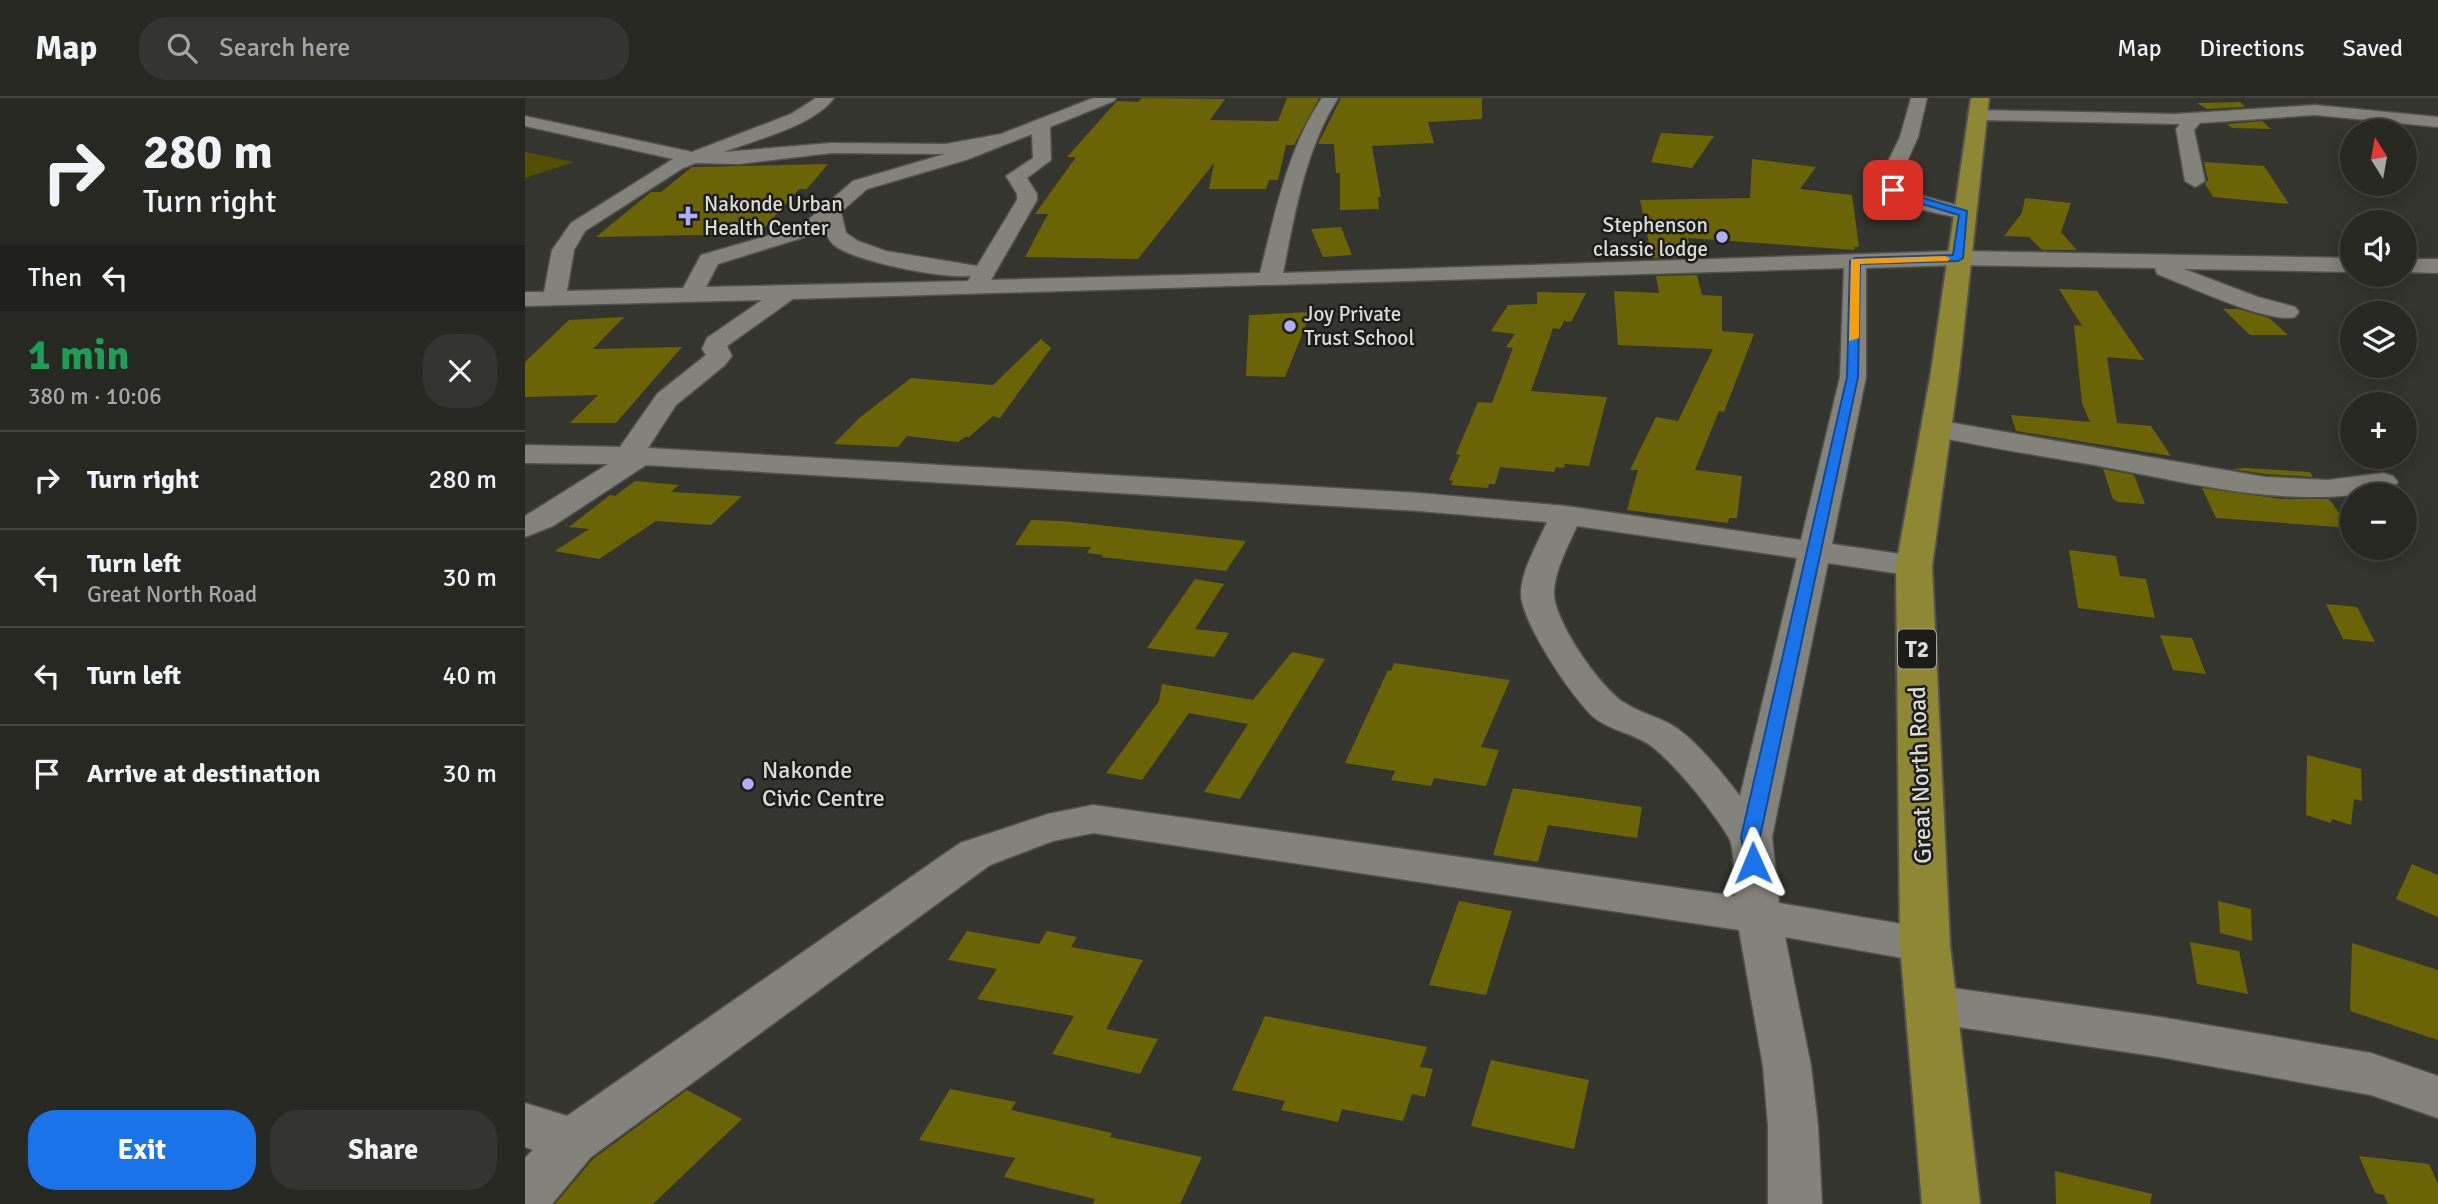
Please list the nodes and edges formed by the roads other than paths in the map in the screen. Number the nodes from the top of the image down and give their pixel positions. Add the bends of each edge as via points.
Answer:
1 (826, 98) edge
2 (1108, 98) edge
3 (1330, 98) edge
4 (1919, 98) edge
5 (1978, 107) edge
6 (2193, 119) junction
7 (525, 121) edge
8 (2438, 122) edge
9 (1041, 125) junction
10 (1007, 138) junction
11 (691, 157) junction
12 (2195, 181) dead end
13 (831, 210) junction
14 (1964, 213) junction
15 (1958, 258) junction
16 (1855, 261) junction
17 (2146, 261) junction
18 (2340, 265) edge
19 (2417, 266) edge
20 (2438, 266) edge
21 (981, 279) junction
22 (1271, 280) junction
23 (788, 292) junction
24 (691, 295) junction
25 (555, 298) junction
26 (525, 299) edge
27 (2287, 312) dead end
28 (1936, 428) junction
29 (525, 454) edge
30 (634, 456) junction
31 (2383, 482) dead end
32 (1566, 514) junction
33 (525, 528) edge
34 (1815, 551) junction
35 (1914, 566) junction
36 (1751, 837) junction
37 (1759, 916) junction
38 (1925, 945) junction
39 (1931, 1004) junction
40 (2438, 1097) edge
41 (525, 1125) edge
42 (573, 1141) junction
43 (525, 1197) edge
44 (1795, 1204) edge
45 (1951, 1204) edge

1 - 11 street via 780,125
2 - 9 street
3 - 22 street via 1319,111 1310,137
4 - 14 street via 1909,136 1888,182 1905,196
5 - 6 street
5 - 14 highway, Great North Road / T2
6 - 8 street via 2315,110
6 - 12 street via 2185,130
7 - 11 street
9 - 10 street
9 - 21 street via 1042,160 1016,176 1027,200
10 - 11 street via 946,149 831,148 740,158
10 - 13 street via 860,185
11 - 25 street via 571,233 558,269
13 - 21 street via 834,232 854,248
13 - 24 street via 783,240 709,260
14 - 15 highway, Great North Road / T2
15 - 16 street
15 - 17 street
15 - 28 highway, Great North Road / T2
16 - 22 street
16 - 34 street via 1853,377
17 - 18 street
17 - 27 street
19 - 20 street
21 - 22 street
21 - 23 street
23 - 24 street
23 - 30 street via 716,343 719,356 666,400
24 - 25 street
25 - 26 street
28 - 31 street via 2226,480 2337,491
28 - 35 highway, Great North Road / T2
29 - 30 street
30 - 32 street
30 - 33 street
32 - 34 street
32 - 36 street via 1538,586 1539,608 1593,697 1610,712 1666,738
34 - 35 street
34 - 36 street
35 - 38 highway, Great North Road / T2
36 - 37 street
37 - 38 street
37 - 42 street via 1093,819 1071,822 975,854
37 - 44 street via 1787,1066
38 - 39 highway, Great North Road / T2
39 - 40 street via 2371,1074
39 - 45 highway, Great North Road / T2
41 - 42 street
42 - 43 street

